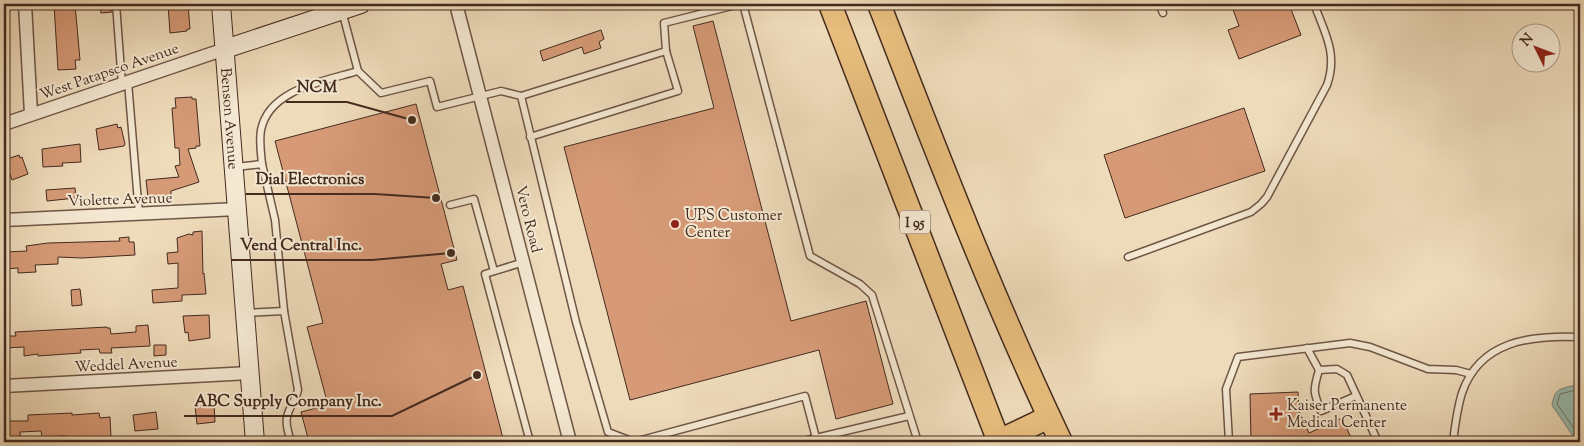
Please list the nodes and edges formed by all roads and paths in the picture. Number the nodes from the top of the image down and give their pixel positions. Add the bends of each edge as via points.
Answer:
1 (25, 4) edge
2 (116, 4) edge
3 (221, 4) edge
4 (360, 4) edge
5 (456, 4) edge
6 (742, 4) edge
7 (830, 4) edge
8 (879, 4) edge
9 (1159, 4) edge
10 (1314, 4) edge
11 (342, 10) junction
12 (1163, 14) dead end
13 (225, 49) junction
14 (666, 51) junction
15 (358, 71) junction
16 (125, 83) junction
17 (481, 96) junction
18 (521, 96) junction
19 (31, 114) junction
20 (4, 124) edge
21 (530, 136) junction
22 (262, 164) junction
23 (235, 167) junction
24 (450, 205) dead end
25 (238, 209) junction
26 (139, 214) junction
27 (4, 220) edge
28 (1128, 257) dead end
29 (524, 262) junction
30 (494, 271) junction
31 (284, 311) junction
32 (245, 313) junction
33 (1580, 336) edge
34 (1307, 348) junction
35 (1319, 370) junction
36 (250, 374) junction
37 (1471, 374) junction
38 (4, 386) edge
39 (1356, 396) junction
40 (909, 416) junction
41 (1049, 417) junction
42 (816, 438) junction
43 (256, 442) edge
44 (291, 442) edge
45 (530, 442) edge
46 (570, 442) edge
47 (634, 442) edge
48 (800, 442) edge
49 (918, 442) edge
50 (999, 442) edge
51 (1061, 442) edge
52 (1229, 442) edge
53 (1378, 442) edge
54 (1453, 442) edge

1 - 19 street
2 - 16 lane
3 - 13 street, Benson Avenue
4 - 11 street
5 - 17 street, Vero Road
6 - 14 lane via 664,23
6 - 40 lane via 810,256 860,284 872,295
7 - 50 highway, I 95
8 - 41 highway via 950,187
9 - 12 lane
10 - 28 lane via 1330,47 1331,74 1267,196 1251,212
11 - 13 street
11 - 15 lane
13 - 16 street, West Patapsco Avenue
13 - 23 street, Benson Avenue
14 - 18 lane
14 - 21 lane via 678,91
15 - 17 lane via 380,93 430,81 437,107
15 - 22 lane via 300,89 275,104 261,128
16 - 19 street, West Patapsco Avenue
16 - 26 lane
17 - 18 lane via 501,91
17 - 29 street, Vero Road
18 - 21 lane
19 - 20 street, West Patapsco Avenue
21 - 47 lane via 576,322 608,432
22 - 23 lane
22 - 31 lane via 276,220
23 - 25 street, Benson Avenue
24 - 30 lane via 474,199
25 - 26 street, Violette Avenue
25 - 32 street, Benson Avenue
26 - 27 street, Violette Avenue
29 - 30 lane
29 - 46 street, Vero Road
30 - 45 lane via 485,274
31 - 32 lane
31 - 44 lane via 298,390 286,422
32 - 36 street, Benson Avenue
33 - 37 lane via 1519,340 1495,351
34 - 35 lane
34 - 37 lane via 1360,344 1418,366
34 - 52 lane via 1238,357 1226,389
35 - 39 lane via 1337,369 1347,375
35 - 39 lane via 1314,387 1321,412
36 - 38 street, Weddel Avenue
36 - 43 street, Benson Avenue
37 - 54 lane via 1460,402
39 - 53 lane
40 - 42 lane
40 - 49 lane
41 - 50 highway
41 - 51 highway
42 - 47 lane via 805,396
42 - 48 lane

